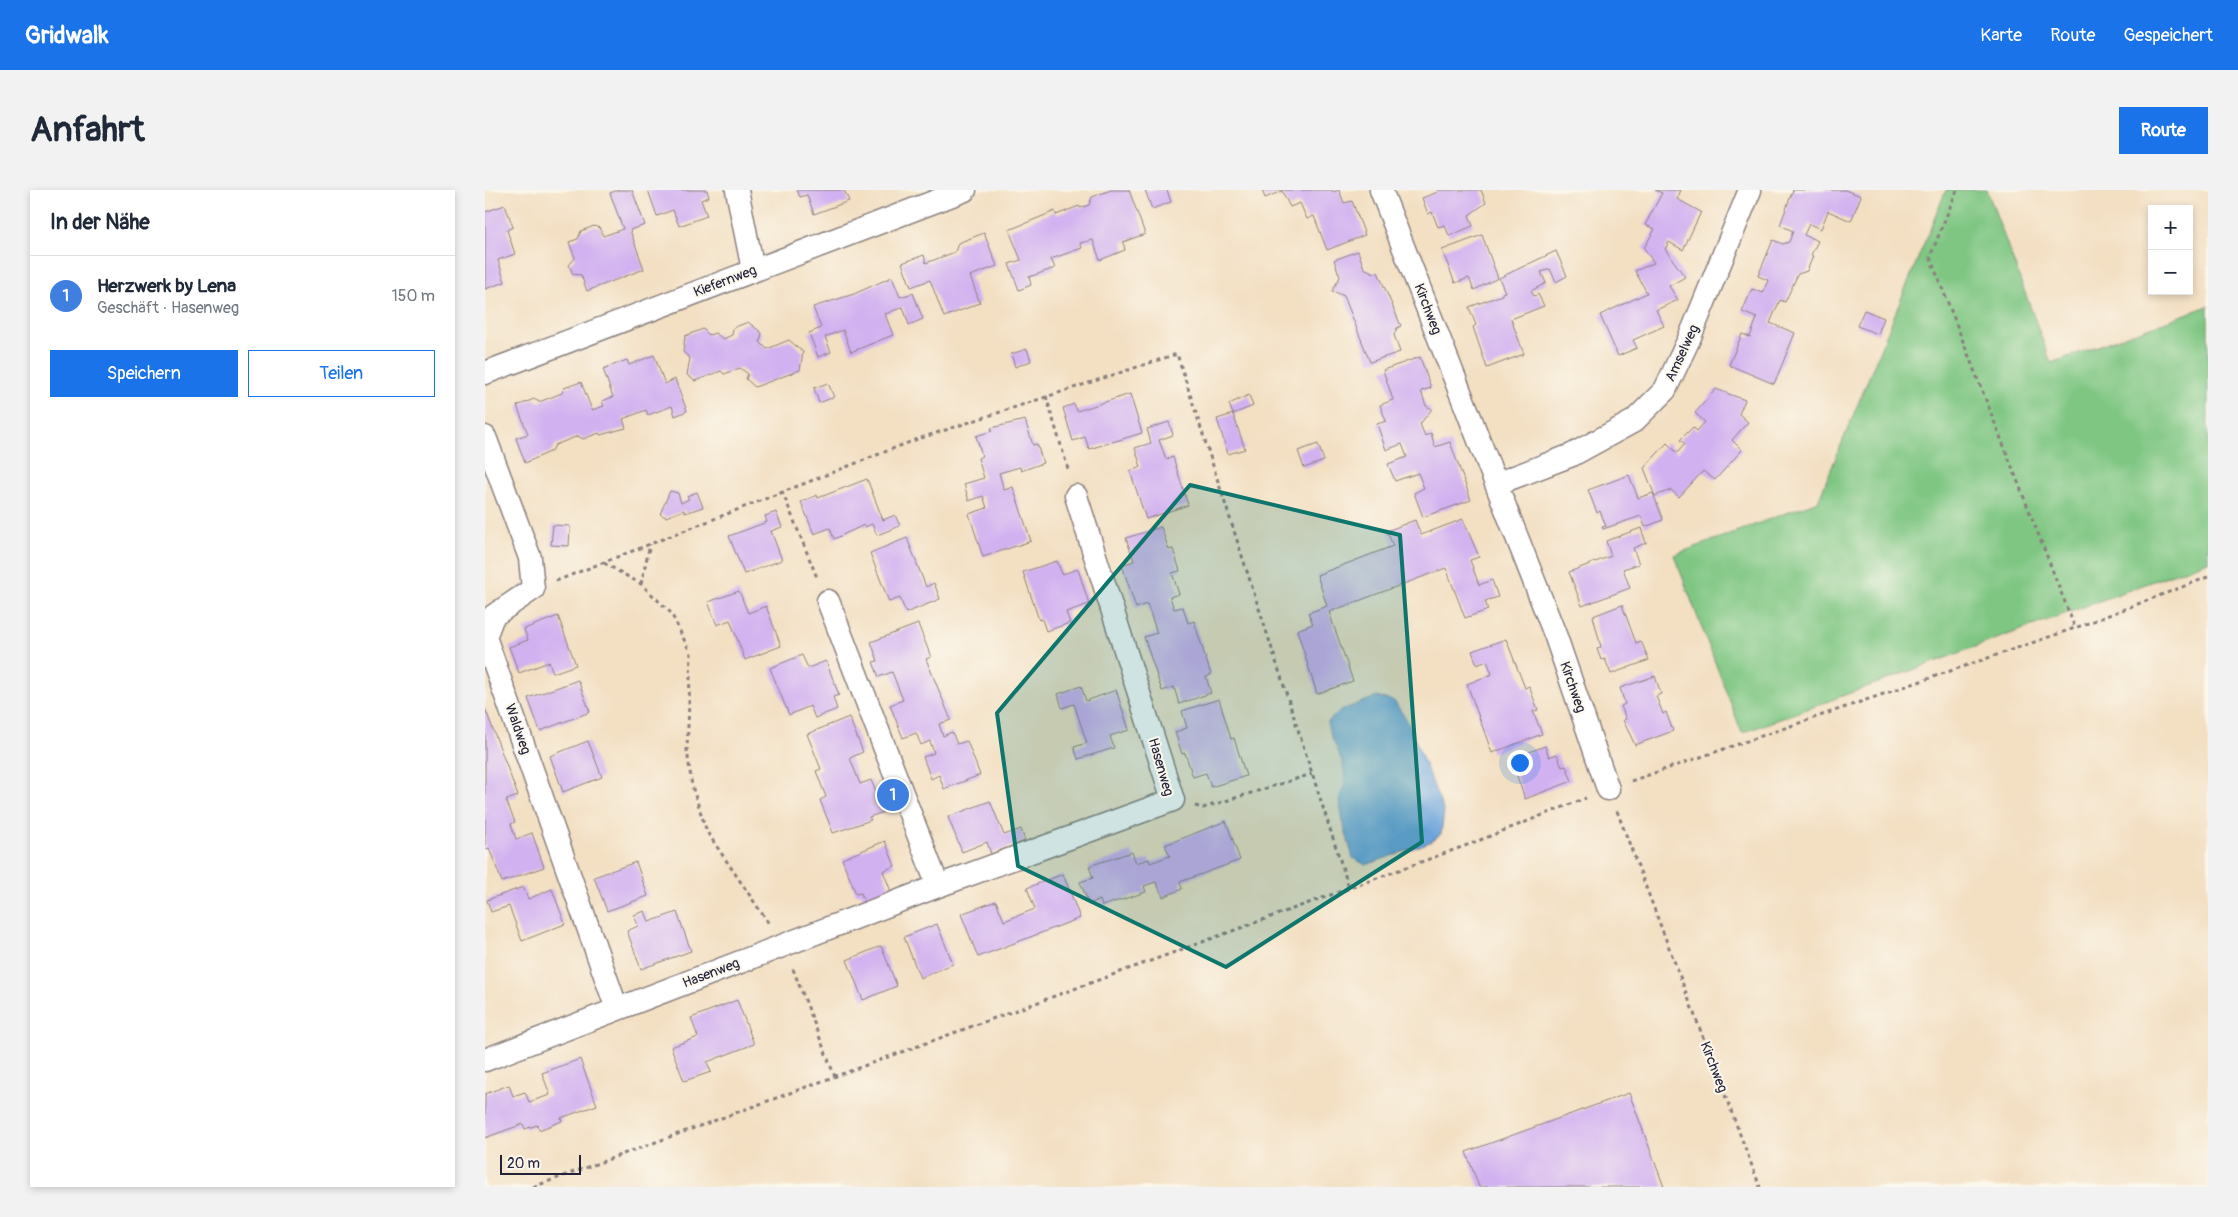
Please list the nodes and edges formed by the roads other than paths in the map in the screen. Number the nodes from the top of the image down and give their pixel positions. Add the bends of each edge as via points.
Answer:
1 (737, 190) edge
2 (965, 190) edge
3 (1381, 190) edge
4 (1750, 190) edge
5 (753, 270) junction
6 (485, 373) edge
7 (485, 437) edge
8 (1496, 484) junction
9 (1076, 496) road end
10 (828, 601) road end
11 (1608, 789) road end
12 (938, 886) junction
13 (617, 1009) junction
14 (485, 1060) edge

1 - 5 street
2 - 5 street, Kiefernweg
3 - 8 street, Kirchweg
4 - 8 street, Amselweg via 1665,390 1634,421 1571,455
5 - 6 street, Kiefernweg
7 - 13 street, Waldweg via 530,558 533,589 493,616 485,637
8 - 11 street, Kirchweg via 1555,636
9 - 12 street, Hasenweg via 1173,800
10 - 12 street
12 - 13 street, Hasenweg
13 - 14 street, Hasenweg

